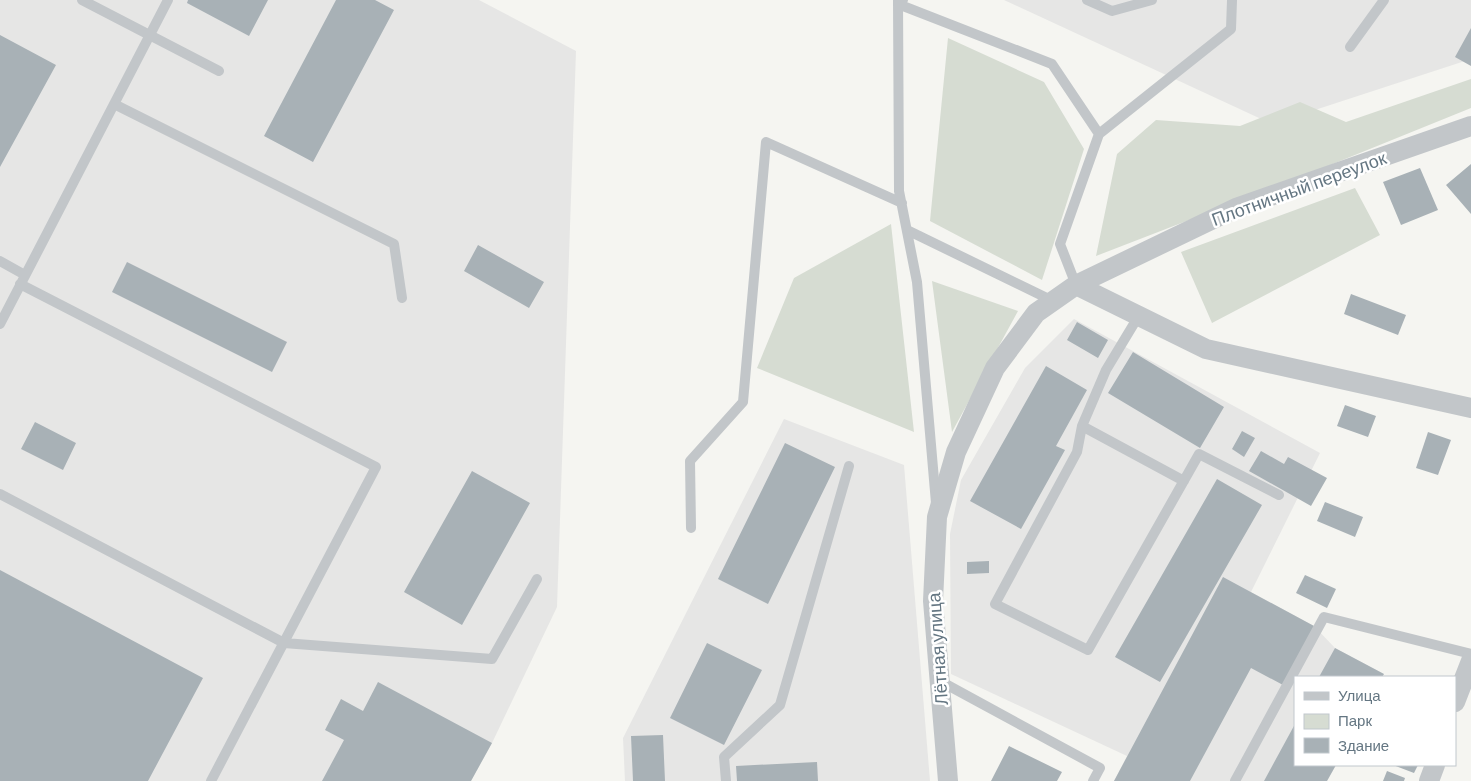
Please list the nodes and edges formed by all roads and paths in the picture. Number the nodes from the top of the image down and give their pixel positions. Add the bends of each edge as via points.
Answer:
1 (82, 0) edge
2 (168, 0) edge
3 (1087, 0) edge
4 (1152, 0) edge
5 (1232, 0) edge
6 (1384, 0) edge
7 (900, 1) edge
8 (150, 36) junction
9 (1350, 47) dead end
10 (219, 71) dead end
11 (114, 104) junction
12 (1471, 126) edge
13 (1100, 134) junction
14 (902, 203) junction
15 (907, 230) junction
16 (0, 261) edge
17 (23, 280) junction
18 (1076, 285) junction
19 (402, 298) dead end
20 (1053, 301) junction
21 (1138, 317) junction
22 (0, 324) edge
23 (1471, 408) edge
24 (1082, 426) junction
25 (849, 466) dead end
26 (1184, 481) junction
27 (0, 494) edge
28 (1279, 494) dead end
29 (937, 517) junction
30 (691, 528) dead end
31 (538, 579) dead end
32 (284, 643) junction
33 (1471, 654) edge
34 (1471, 661) edge
35 (940, 680) junction
36 (1456, 699) edge
37 (1434, 766) edge
38 (211, 781) edge
39 (726, 781) edge
40 (948, 781) edge
41 (1094, 781) edge
42 (1235, 781) edge
43 (1429, 781) edge

1 - 8 lane
2 - 8 lane
3 - 4 lane via 1112,11
5 - 13 lane via 1231,29
6 - 9 lane
7 - 13 lane via 1052,64
7 - 14 lane via 899,191
8 - 10 lane
8 - 11 lane
11 - 17 lane
11 - 19 lane via 394,244
12 - 18 street, Плотничный переулок via 1236,208
13 - 18 lane via 1060,244
14 - 15 lane
14 - 30 lane via 766,142 743,402 690,461
15 - 20 lane
15 - 29 lane via 917,282
16 - 17 lane
17 - 22 lane
17 - 32 lane via 376,467
18 - 20 street, Плотничный переулок
18 - 21 street
20 - 29 street, Плотничный переулок via 1036,313 995,368 956,452
21 - 23 street via 1206,349
21 - 24 lane via 1106,370
24 - 26 lane
24 - 26 lane via 1077,452 995,604 1088,650
25 - 39 lane via 780,705 724,757
26 - 28 lane via 1200,454
27 - 32 lane
29 - 35 street, Лётная улица via 933,601
31 - 32 lane via 492,659
32 - 38 lane
33 - 42 lane via 1324,617
34 - 36 street
35 - 40 street, Лётная улица
35 - 41 lane via 1100,768
37 - 43 street

